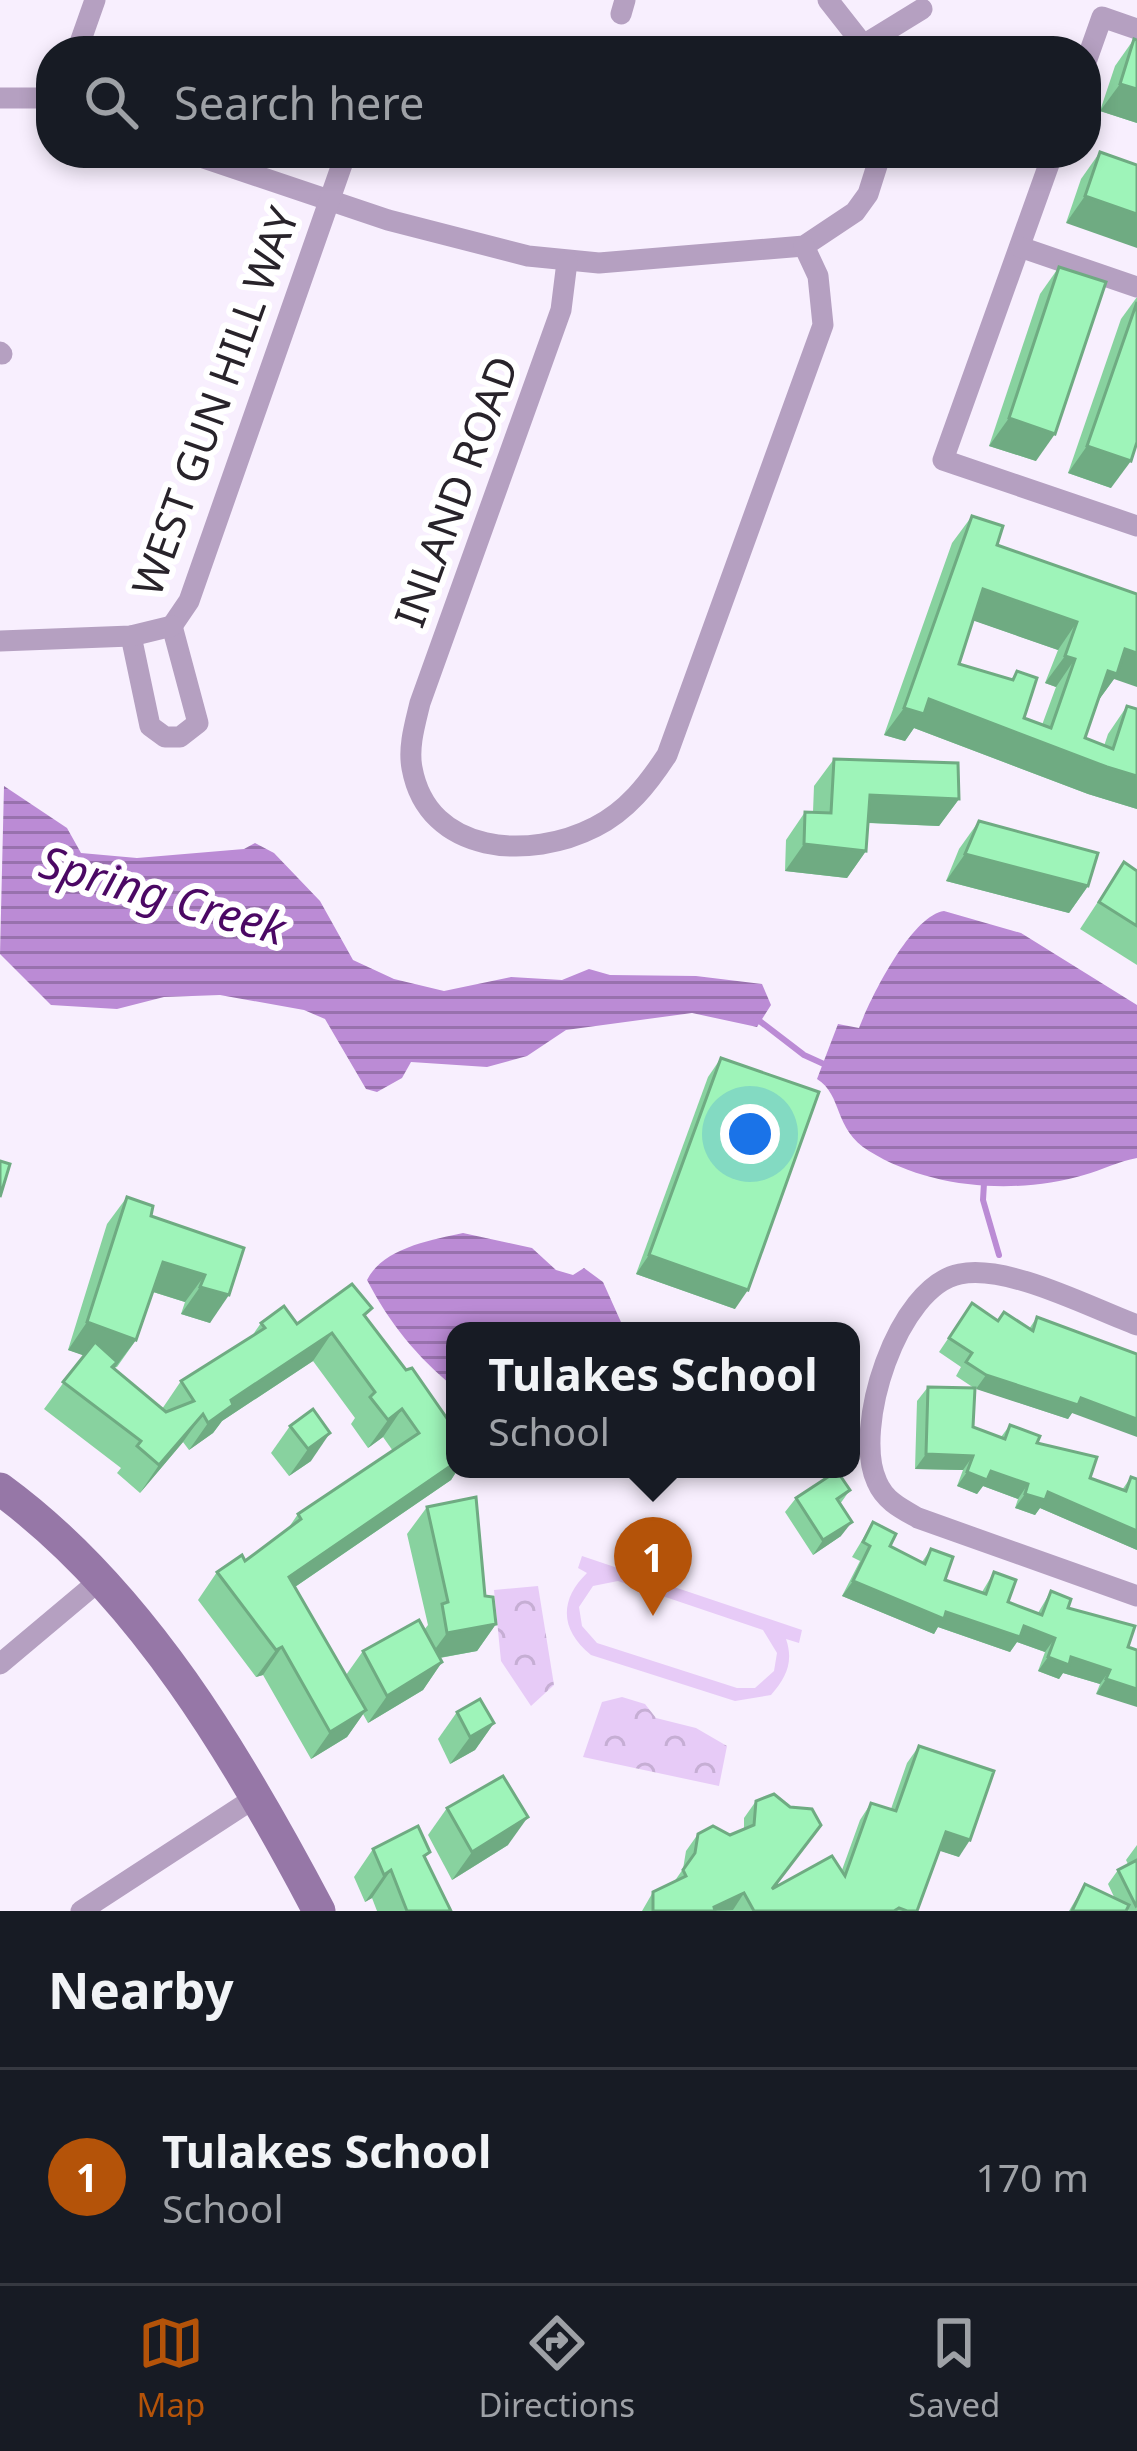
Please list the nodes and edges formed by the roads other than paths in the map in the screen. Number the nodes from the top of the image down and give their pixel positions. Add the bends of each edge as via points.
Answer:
1 (95, 0) edge
2 (828, 0) edge
3 (922, 9) dead end
4 (1137, 29) edge
5 (82, 36) edge
6 (857, 36) edge
7 (884, 36) edge
8 (1095, 36) edge
9 (0, 98) edge
10 (36, 98) edge
11 (231, 168) edge
12 (341, 168) edge
13 (876, 168) edge
14 (1048, 168) edge
15 (329, 203) junction
16 (804, 246) junction
17 (1020, 247) junction
18 (567, 262) junction
19 (1137, 287) edge
20 (1137, 526) edge
21 (172, 626) junction
22 (131, 636) junction
23 (0, 641) edge
24 (1137, 1325) edge
25 (0, 1489) edge
26 (100, 1580) junction
27 (1137, 1595) edge
28 (2, 1659) edge
29 (256, 1797) junction
30 (81, 1911) edge
31 (320, 1911) edge

1 - 5 street
2 - 6 street
3 - 7 street
4 - 8 street via 1102,17
9 - 10 street
11 - 15 street
12 - 15 street, WEST GUN HILL WAY
13 - 16 street via 855,212
14 - 17 street
15 - 18 street
15 - 21 street, WEST GUN HILL WAY via 189,601
16 - 18 street
16 - 18 street, INLAND ROAD via 818,276 823,325 686,712 652,778 596,826 541,845 492,847 437,815 416,782 411,746 419,703 561,310
17 - 19 street
17 - 20 street via 943,460
21 - 22 street
21 - 22 street via 198,723 180,737 150,726
22 - 23 street
24 - 27 street via 990,1273 956,1274 932,1289 899,1331 873,1406 877,1482 893,1504
25 - 26 street
26 - 28 street
26 - 29 street
29 - 30 street
29 - 31 street

